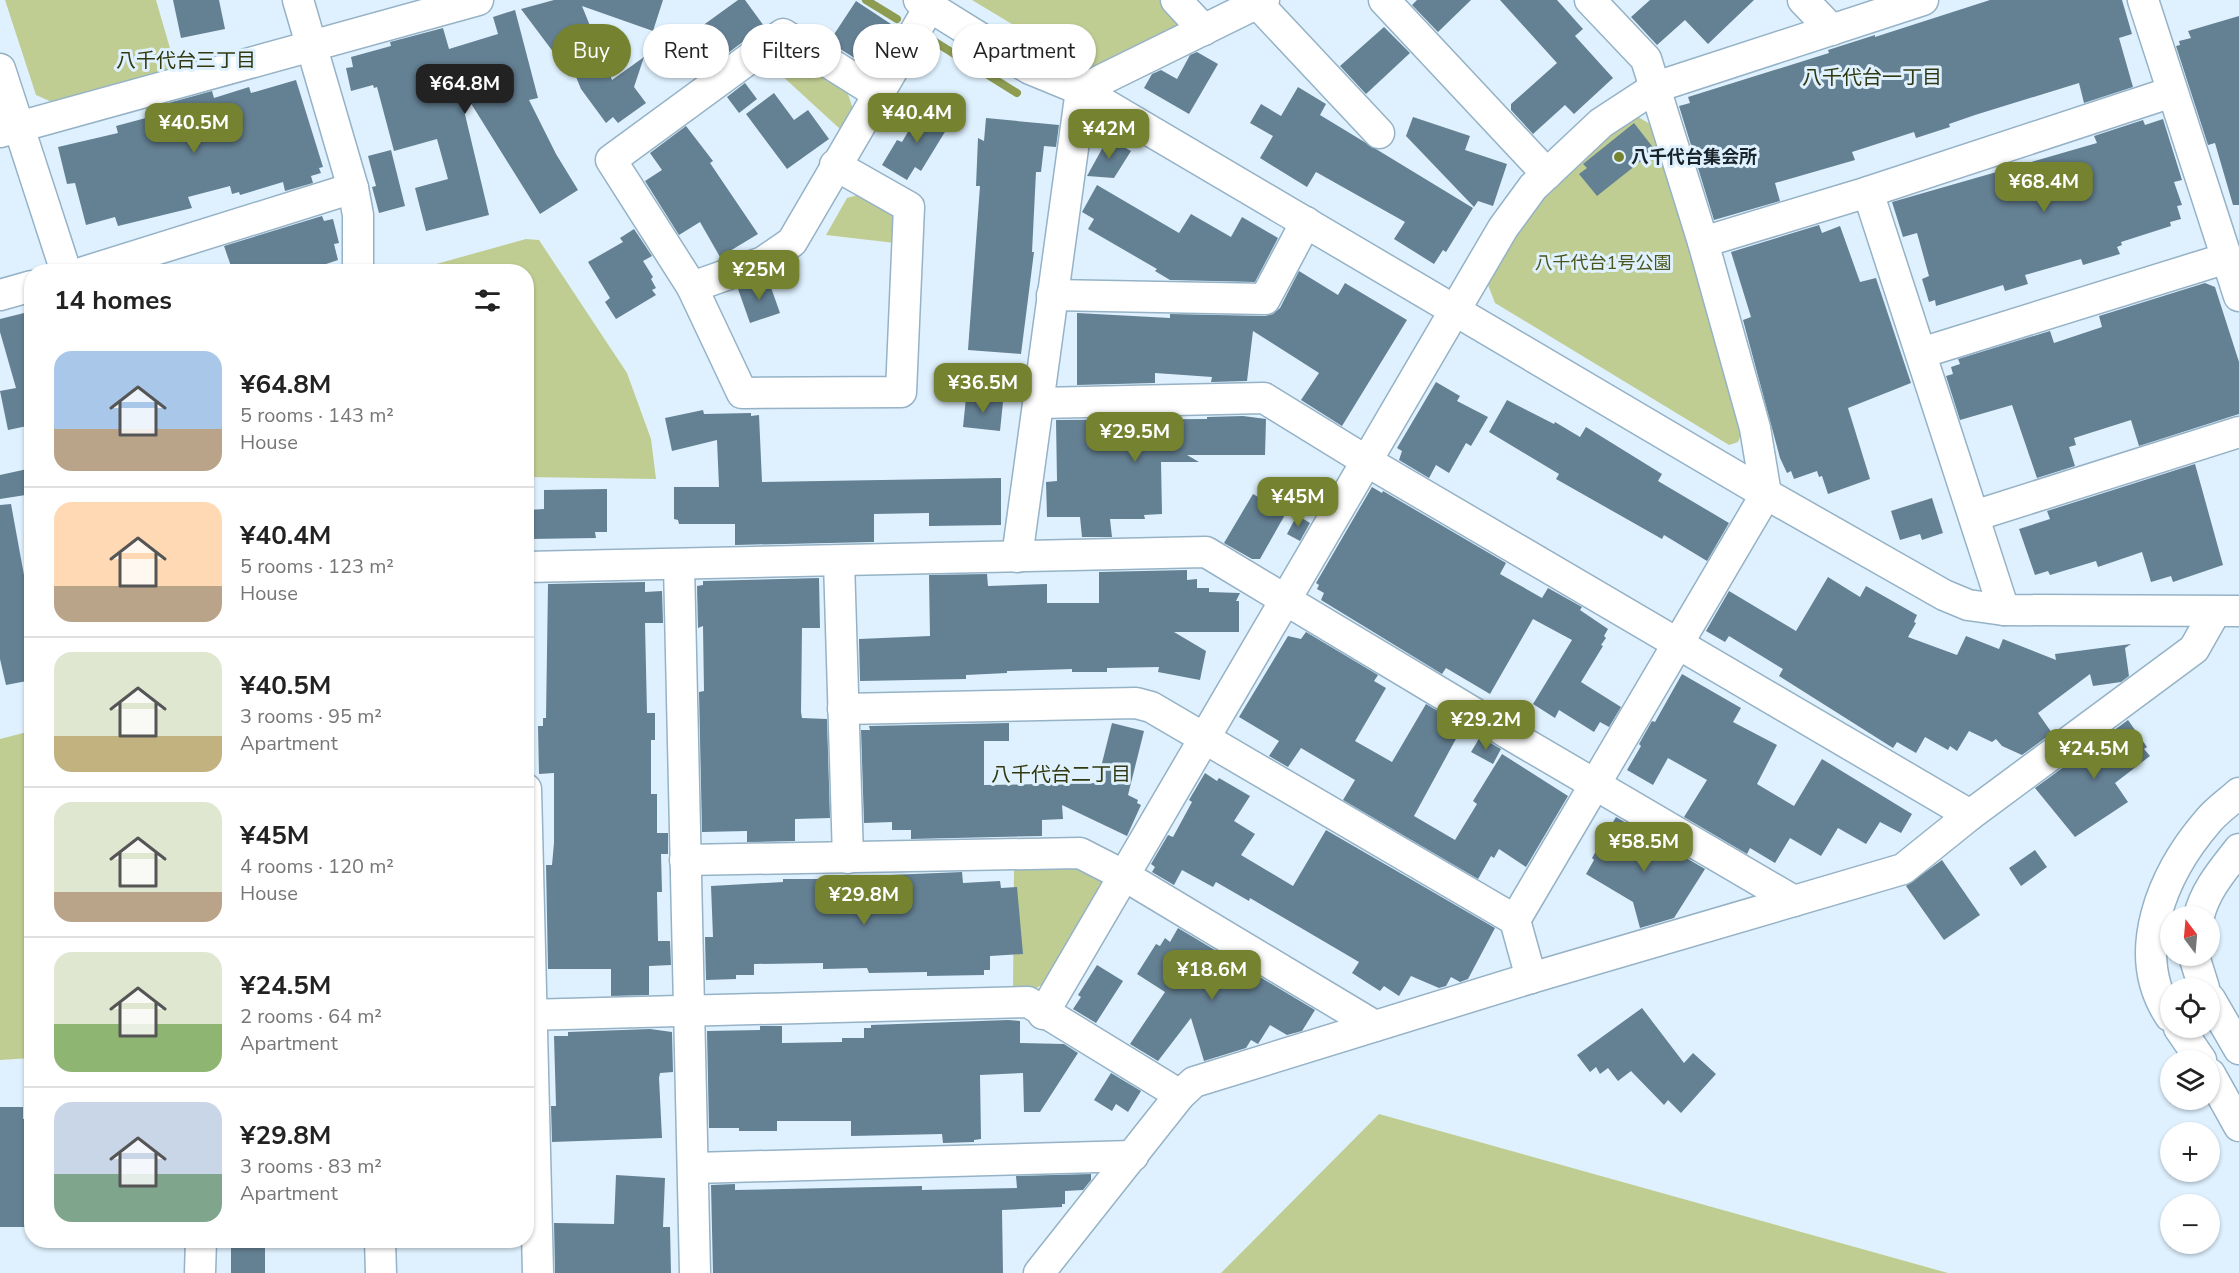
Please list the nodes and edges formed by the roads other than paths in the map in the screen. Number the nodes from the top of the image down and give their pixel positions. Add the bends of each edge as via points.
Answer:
1 (298, 0) edge
2 (478, 0) edge
3 (1176, 0) edge
4 (1384, 0) edge
5 (1590, 0) edge
6 (1803, 0) edge
7 (1923, 0) edge
8 (2143, 0) edge
9 (1261, 2) edge
10 (925, 3) edge
11 (1204, 30) junction
12 (1832, 30) junction
13 (311, 45) junction
14 (0, 69) edge
15 (1656, 87) junction
16 (1081, 90) junction
17 (2172, 92) junction
18 (877, 93) junction
19 (10, 130) edge
20 (1379, 133) dead end
21 (835, 165) junction
22 (1547, 174) junction
23 (353, 188) junction
24 (1868, 192) junction
25 (1306, 222) junction
26 (1703, 242) junction
27 (2227, 258) junction
28 (63, 264) edge
29 (110, 264) edge
30 (358, 264) edge
31 (692, 287) junction
32 (24, 288) edge
33 (1052, 295) junction
34 (0, 296) edge
35 (2239, 296) edge
36 (1456, 310) junction
37 (1922, 353) junction
38 (1039, 403) junction
39 (2239, 432) edge
40 (1368, 462) junction
41 (1766, 494) junction
42 (1974, 516) junction
43 (1017, 557) junction
44 (839, 561) junction
45 (679, 565) junction
46 (534, 567) edge
47 (1287, 600) junction
48 (2004, 610) junction
49 (2227, 611) edge
50 (1677, 645) junction
51 (843, 709) junction
52 (1205, 738) junction
53 (1595, 784) junction
54 (2239, 794) edge
55 (1970, 815) junction
56 (2239, 849) edge
57 (848, 858) junction
58 (685, 860) junction
59 (1125, 876) junction
60 (1794, 901) junction
61 (2203, 906) edge
62 (1515, 920) junction
63 (1531, 978) junction
64 (2160, 999) edge
65 (689, 1011) junction
66 (1043, 1014) junction
67 (534, 1015) edge
68 (2220, 1016) edge
69 (1375, 1026) junction
70 (2239, 1049) edge
71 (2220, 1092) edge
72 (1180, 1095) junction
73 (2239, 1126) edge
74 (1133, 1156) junction
75 (534, 1158) edge
76 (694, 1168) junction
77 (201, 1248) edge
78 (380, 1248) edge
79 (200, 1273) edge
80 (381, 1273) edge
81 (538, 1273) edge
82 (695, 1273) edge
83 (1040, 1273) edge

1 - 13 street
2 - 13 street
3 - 11 street
4 - 22 street
5 - 15 street via 1646,59
6 - 12 street
7 - 12 street
8 - 17 street
9 - 11 street
9 - 20 street
10 - 16 street via 1029,69
10 - 18 street
11 - 16 street
12 - 15 street
13 - 19 street
13 - 23 street
14 - 19 street
15 - 22 street via 1600,123
15 - 26 street
16 - 25 street
16 - 33 street
17 - 24 street
17 - 27 street
18 - 21 street
18 - 31 street via 783,34 611,160
19 - 28 street
21 - 31 street via 792,242 763,262
21 - 31 street via 909,207 901,392 742,393
22 - 36 street via 1503,228
23 - 29 street
23 - 30 street via 358,215
24 - 26 street
24 - 37 street
25 - 33 street via 1265,299
25 - 36 street
26 - 41 street via 1755,428
27 - 35 street
27 - 37 street
32 - 34 street
33 - 38 street
36 - 40 street
36 - 41 street
37 - 42 street
38 - 40 street via 1264,398
38 - 43 street
39 - 42 street
40 - 47 street
40 - 50 street
41 - 48 street via 1921,585 1968,605
41 - 50 street
42 - 48 street
43 - 44 street
43 - 47 street via 1206,552
44 - 45 street
44 - 51 street
45 - 46 street
45 - 58 street
47 - 52 street
47 - 53 street
48 - 49 street
49 - 55 street via 2194,649
50 - 53 street
50 - 55 street
51 - 52 street via 1136,703
51 - 57 street
52 - 59 street
52 - 62 street
53 - 60 street
53 - 62 street
54 - 64 street via 2209,820 2188,846 2160,901 2149,951
55 - 60 street via 1903,869
56 - 61 street via 2215,879
57 - 58 street
57 - 59 street via 1080,853
58 - 65 street
59 - 66 street
59 - 69 street
60 - 63 street
62 - 63 street
63 - 69 street
65 - 66 street via 1028,1002
65 - 67 street
65 - 76 street
66 - 72 street
68 - 70 street
69 - 72 street via 1194,1082
71 - 73 street
72 - 74 street
74 - 76 street
74 - 83 street
75 - 81 street
76 - 82 street
77 - 79 street
78 - 80 street

